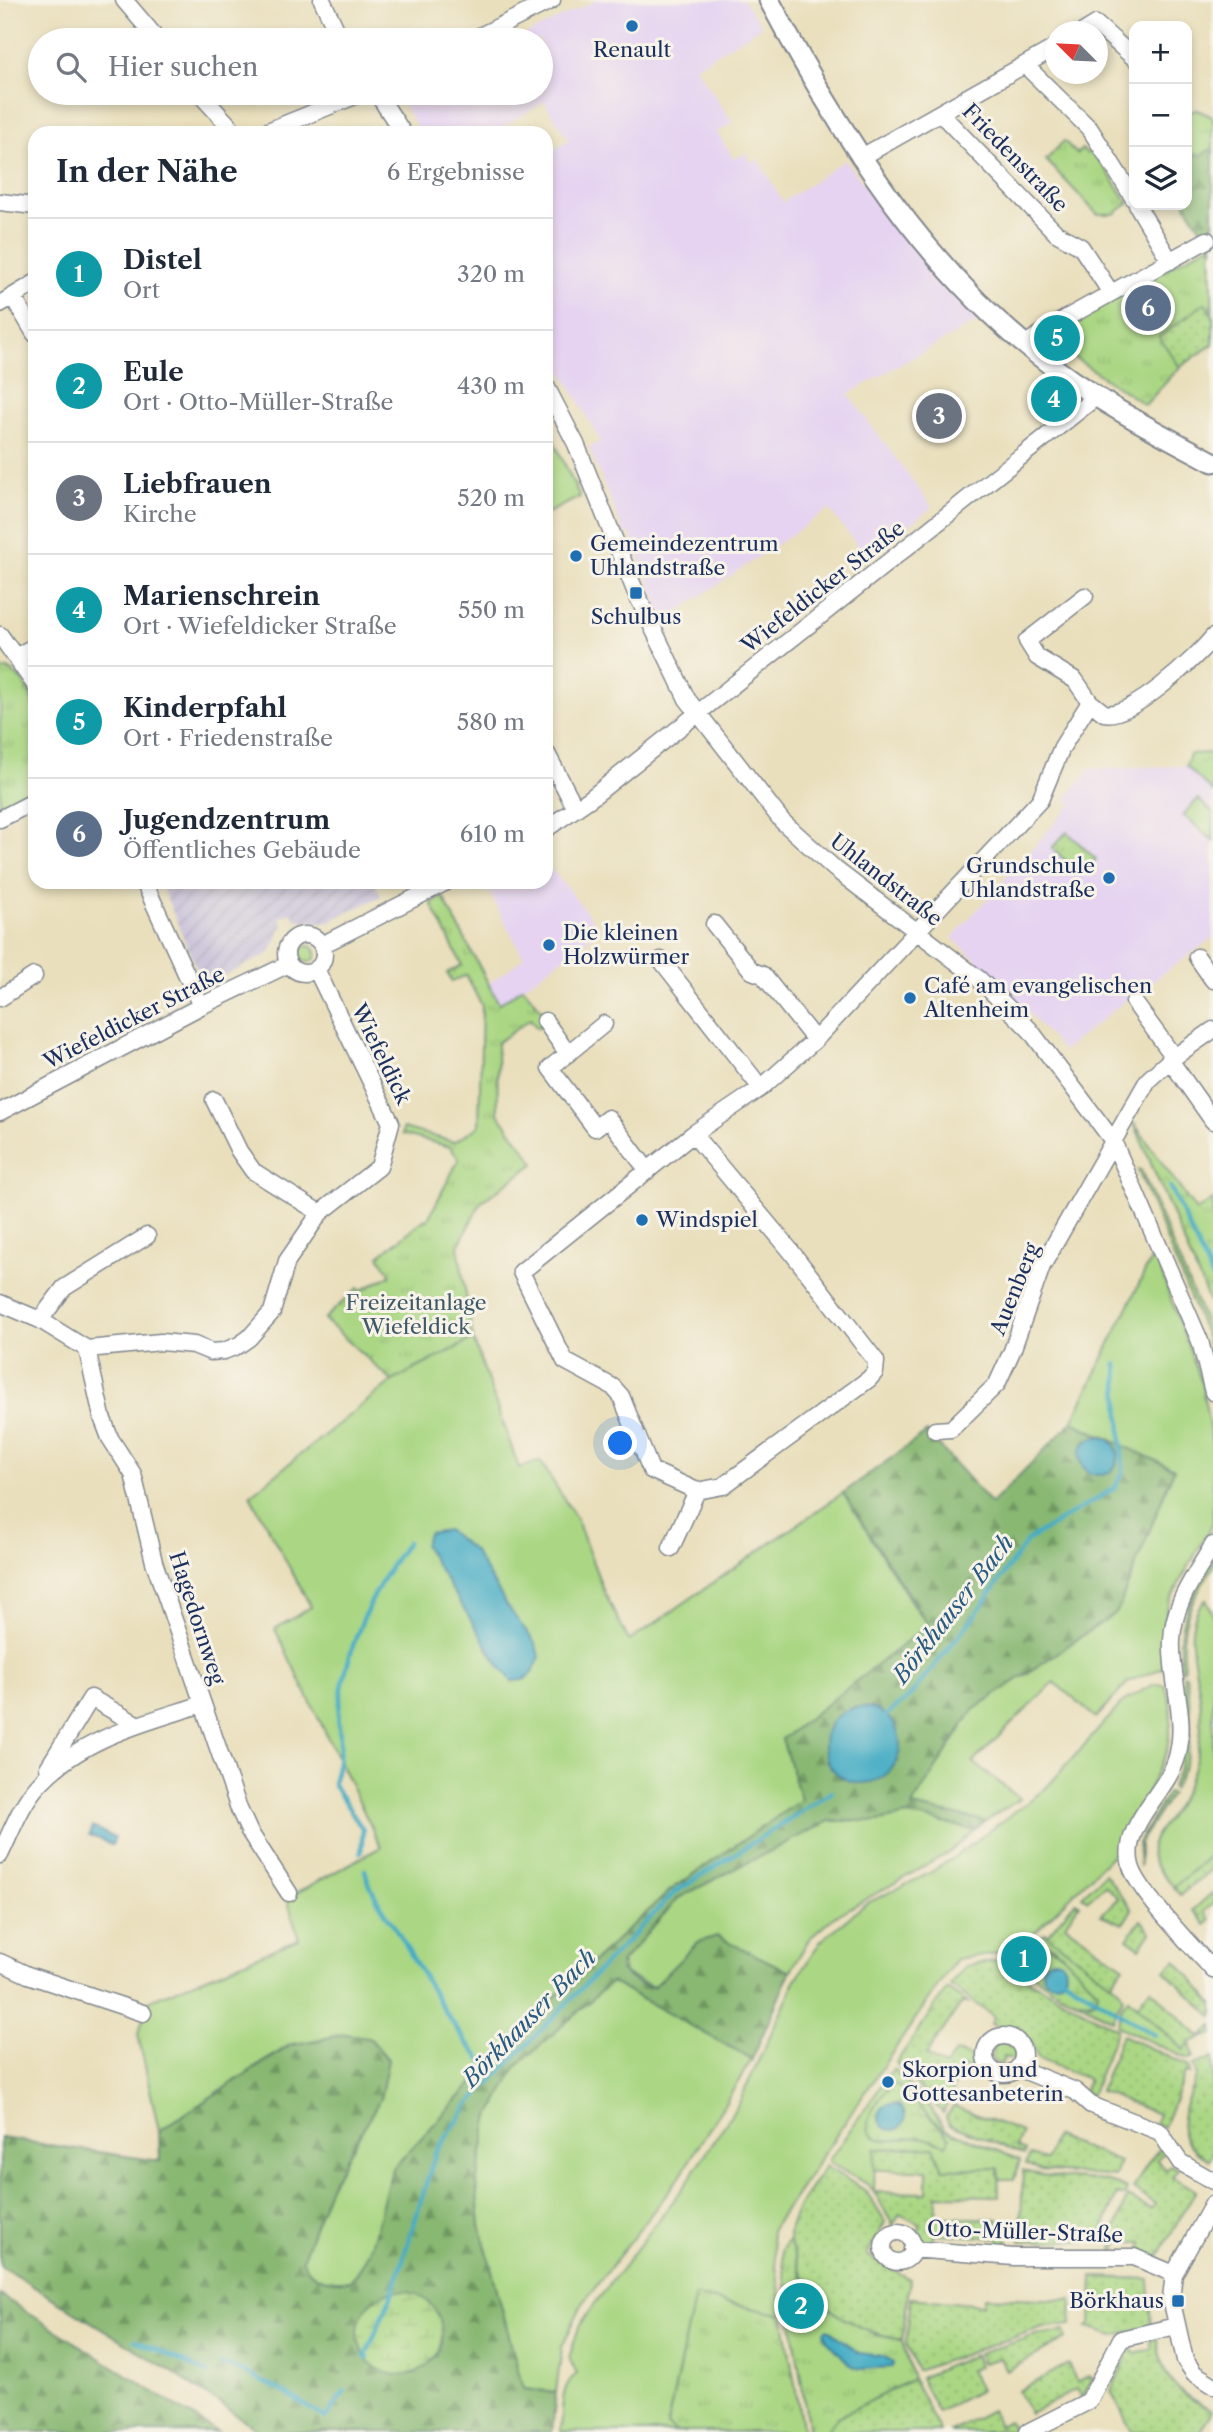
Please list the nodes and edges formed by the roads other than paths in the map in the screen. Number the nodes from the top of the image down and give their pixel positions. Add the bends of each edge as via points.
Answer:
1 (124, 0) edge
2 (322, 0) edge
3 (552, 0) edge
4 (769, 0) edge
5 (148, 28) edge
6 (335, 28) edge
7 (496, 28) edge
8 (1108, 35) edge
9 (1045, 53) edge
10 (1129, 54) edge
11 (1024, 65) junction
12 (210, 105) edge
13 (332, 105) edge
14 (385, 105) edge
15 (941, 114) junction
16 (230, 126) edge
17 (280, 126) edge
18 (398, 126) edge
19 (860, 158) junction
20 (1129, 191) edge
21 (0, 202) edge
22 (28, 205) edge
23 (1141, 210) edge
24 (1207, 240) dead end
25 (1170, 261) junction
26 (28, 287) edge
27 (1111, 293) junction
28 (7, 300) edge
29 (28, 326) edge
30 (1025, 344) junction
31 (1096, 397) junction
32 (553, 400) edge
33 (1213, 462) edge
34 (1085, 596) dead end
35 (0, 635) edge
36 (1213, 637) edge
37 (28, 649) edge
38 (10, 657) edge
39 (28, 677) edge
40 (1090, 702) junction
41 (698, 712) junction
42 (553, 765) edge
43 (28, 804) edge
44 (576, 809) junction
45 (0, 818) edge
46 (553, 824) edge
47 (147, 889) edge
48 (433, 889) edge
49 (713, 924) dead end
50 (918, 933) junction
51 (323, 946) junction
52 (1197, 957) dead end
53 (661, 960) dead end
54 (289, 964) junction
55 (316, 970) junction
56 (34, 975) dead end
57 (1213, 980) edge
58 (0, 998) edge
59 (1135, 1002) dead end
60 (201, 1006) junction
61 (545, 1021) dead end
62 (604, 1024) dead end
63 (1213, 1030) edge
64 (815, 1040) junction
65 (568, 1054) junction
66 (1172, 1058) junction
67 (761, 1088) junction
68 (214, 1100) dead end
69 (0, 1112) edge
70 (1213, 1121) edge
71 (693, 1134) junction
72 (1113, 1141) junction
73 (648, 1171) junction
74 (320, 1213) junction
75 (147, 1236) dead end
76 (0, 1303) edge
77 (40, 1320) junction
78 (87, 1349) junction
79 (1213, 1392) edge
80 (935, 1430) dead end
81 (696, 1491) junction
82 (1213, 1545) edge
83 (671, 1548) dead end
84 (203, 1704) junction
85 (138, 1725) junction
86 (37, 1785) junction
87 (0, 1855) edge
88 (289, 1893) dead end
89 (0, 1962) edge
90 (1213, 1970) edge
91 (143, 2013) dead end
92 (1018, 2068) dead end
93 (1213, 2181) edge
94 (1213, 2204) edge
95 (912, 2249) dead end
96 (1174, 2274) junction
97 (1176, 2326) junction
98 (1213, 2385) edge
99 (1028, 2432) edge

1 - 5 street
2 - 6 street
3 - 7 street
4 - 19 main road
8 - 10 street
9 - 11 street, Friedenstraße
11 - 15 street, Friedenstraße
11 - 20 street via 1090,129
12 - 16 street
13 - 17 street
14 - 18 street
15 - 19 street, Friedenstraße
15 - 27 street, Friedenstraße via 1056,233 1081,247
19 - 30 main road via 934,255
21 - 22 street
23 - 25 street
24 - 25 street
25 - 27 street
26 - 28 street
27 - 30 street
28 - 29 street
30 - 31 main road
31 - 33 main road
31 - 41 street, Wiefeldicker Straße
32 - 41 street, Uhlandstraße via 672,672
34 - 40 street via 1027,641 1037,657 1075,680
35 - 38 street
36 - 40 street via 1176,674 1119,712 1104,713
37 - 38 street
38 - 39 street
40 - 50 street via 1062,747 1040,800
41 - 44 street, Wiefeldicker Straße
41 - 50 street, Uhlandstraße via 782,821
42 - 44 street
43 - 45 street
44 - 46 street, Wiefeldicker Straße
47 - 60 street
48 - 51 street
49 - 64 street via 752,971 763,975
50 - 64 street
50 - 72 street, Uhlandstraße via 979,979 1030,1030
51 - 54 street via 315,937 297,936 287,948
51 - 55 street via 324,958
52 - 57 street
53 - 67 street
54 - 55 street via 305,973
54 - 60 street, Wiefeldicker Straße
55 - 74 street, Wiefeldick via 391,1123 379,1167
56 - 58 street
59 - 66 street
60 - 69 street, Wiefeldicker Straße
61 - 65 street
62 - 65 street
63 - 66 street, Auenberg
64 - 67 street
65 - 73 street via 550,1068 595,1128 608,1118
66 - 70 street
66 - 72 street, Auenberg via 1148,1080
67 - 71 street
68 - 74 street via 253,1171
71 - 73 street
71 - 81 street via 876,1360 869,1379 723,1486
72 - 79 street, Uhlandstraße via 1200,1341
72 - 80 street, Auenberg via 1042,1266 997,1384 951,1429
73 - 81 street via 522,1272 565,1361 621,1396 651,1470
74 - 78 street, Wiefeldick via 287,1261 272,1312 239,1345 211,1352 194,1345 160,1342
75 - 77 street via 64,1288
76 - 77 street
77 - 78 street
78 - 84 street, Hagedornweg via 103,1417 132,1474 154,1562
81 - 83 street
82 - 90 street via 1181,1598 1174,1626 1172,1652 1181,1727 1177,1759 1136,1828 1129,1856 1135,1876
84 - 85 street
84 - 88 street, Hagedornweg via 249,1831
85 - 86 street via 79,1750
85 - 86 street via 91,1698
86 - 87 street
89 - 91 street
92 - 93 street via 1075,2091 1091,2105 1160,2132 1180,2162
94 - 96 street
95 - 96 street, Otto-Müller-Straße via 1014,2257 1134,2257
96 - 97 street via 1171,2298
97 - 98 street via 1190,2367
97 - 99 street via 1121,2339 1088,2401

